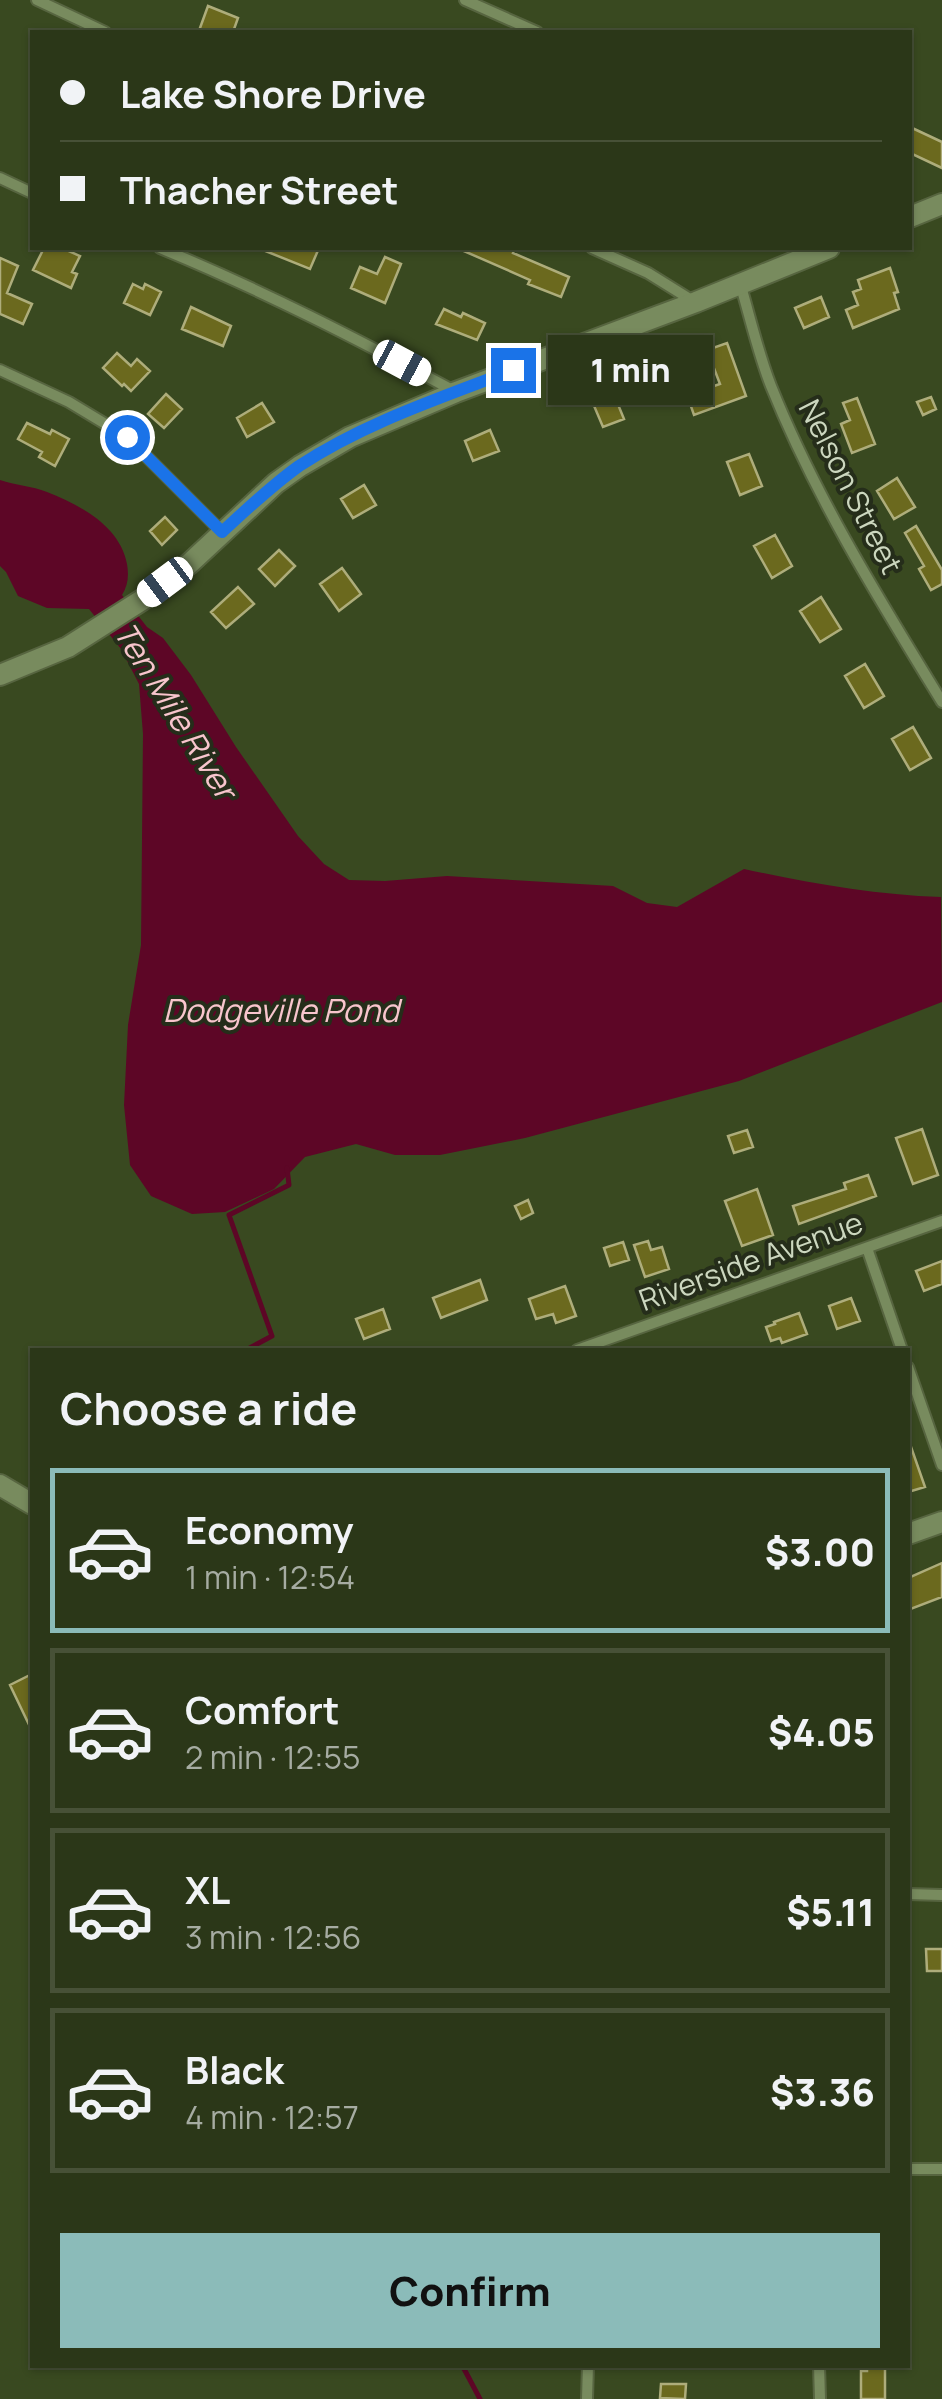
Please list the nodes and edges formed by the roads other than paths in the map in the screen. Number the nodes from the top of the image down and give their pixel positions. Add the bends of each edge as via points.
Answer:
1 (37, 0) edge
2 (464, 0) edge
3 (101, 30) edge
4 (532, 30) edge
5 (0, 178) edge
6 (30, 192) edge
7 (942, 204) edge
8 (912, 215) edge
9 (165, 250) edge
10 (596, 250) edge
11 (824, 250) edge
12 (740, 282) junction
13 (696, 302) junction
14 (0, 370) edge
15 (456, 392) junction
16 (222, 532) junction
17 (0, 676) edge
18 (942, 702) edge
19 (942, 1221) edge
20 (867, 1248) junction
21 (584, 1348) edge
22 (901, 1348) edge
23 (910, 1373) edge
24 (942, 1465) edge
25 (0, 1486) edge
26 (30, 1503) edge
27 (942, 1522) edge
28 (910, 1533) edge
29 (910, 1894) edge
30 (942, 1894) edge
31 (910, 2169) edge
32 (942, 2169) edge
33 (588, 2368) edge
34 (820, 2368) edge
35 (587, 2399) edge
36 (820, 2399) edge

1 - 3 street
2 - 4 street
5 - 6 street
7 - 8 main road
9 - 15 street
10 - 13 street
11 - 12 main road
12 - 13 main road
12 - 18 street, Nelson Street via 798,448
13 - 15 main road
14 - 16 street via 127,437
15 - 16 main road via 323,452
16 - 17 main road via 95,631
19 - 20 street, Riverside Avenue
20 - 21 street, Riverside Avenue
20 - 22 street
23 - 24 street
25 - 26 main road
27 - 28 main road
29 - 30 street
31 - 32 street
33 - 35 street
34 - 36 street

